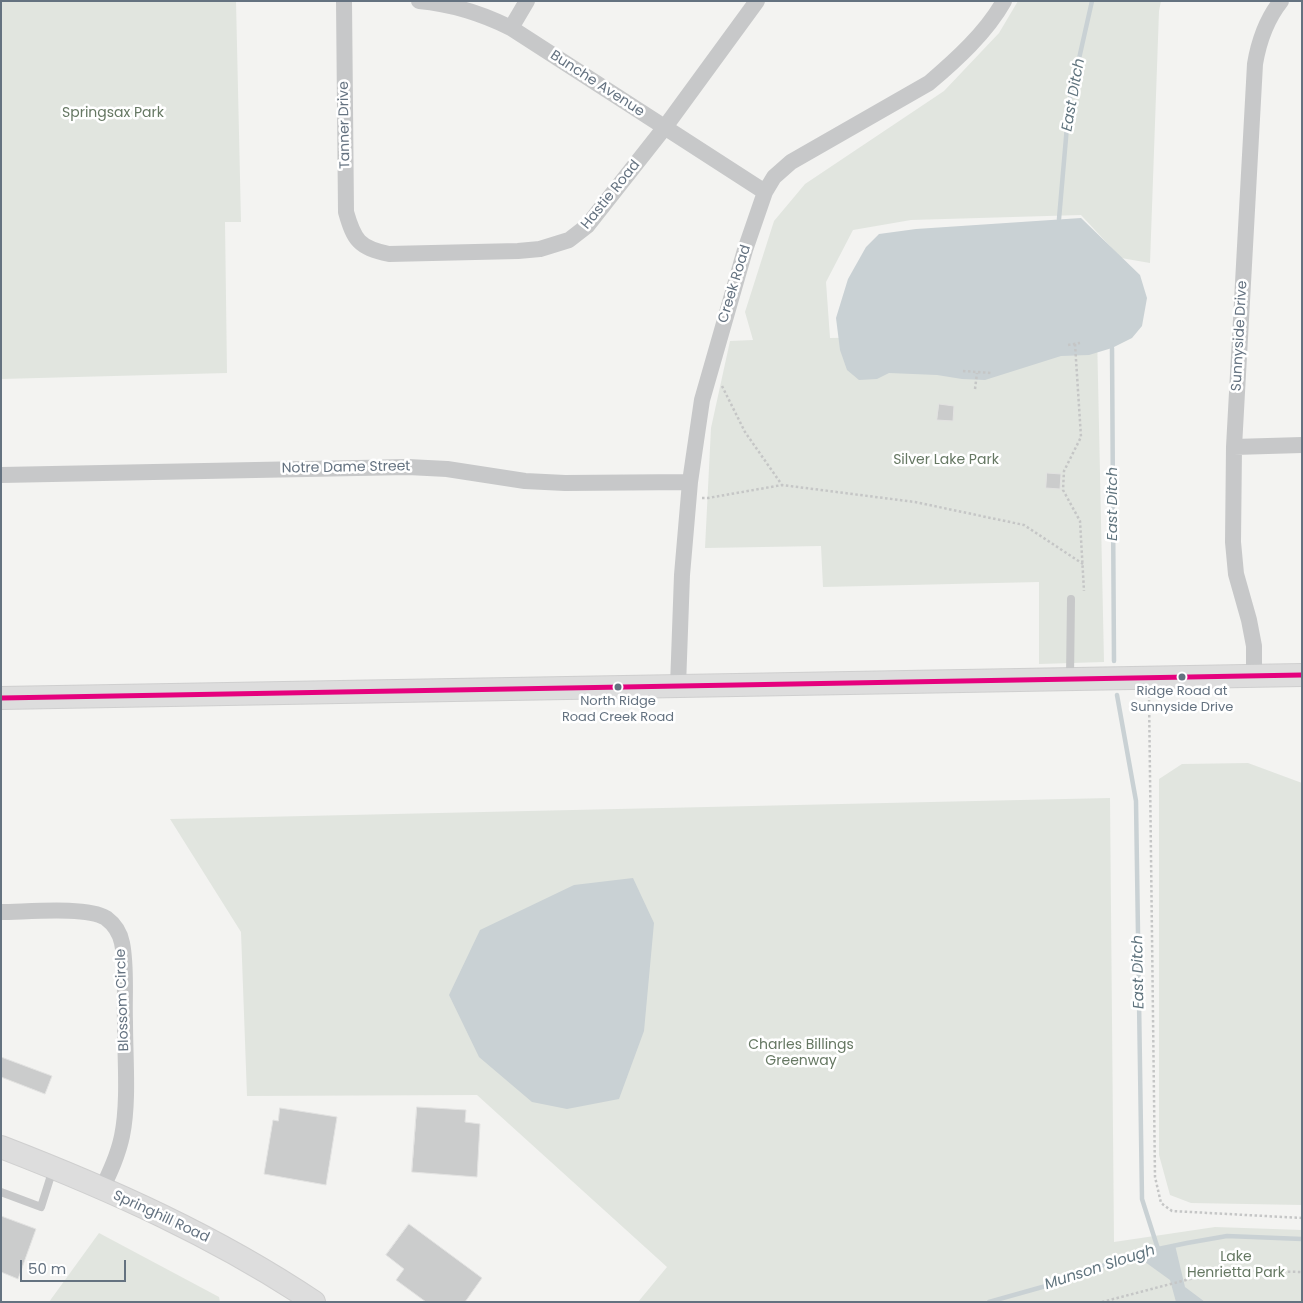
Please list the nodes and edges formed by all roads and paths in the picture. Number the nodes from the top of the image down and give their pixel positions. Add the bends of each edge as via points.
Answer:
1 (344, 1) edge
2 (419, 1) edge
3 (527, 1) edge
4 (757, 1) edge
5 (1004, 1) edge
6 (1281, 1) edge
7 (511, 28) junction
8 (665, 127) junction
9 (765, 192) junction
10 (362, 244) joint
11 (1080, 343) dead end
12 (1075, 344) junction
13 (1068, 346) dead end
14 (711, 366) junction
15 (963, 371) dead end
16 (977, 372) junction
17 (991, 373) dead end
18 (975, 389) dead end
19 (1302, 446) edge
20 (1234, 447) junction
21 (1, 475) edge
22 (690, 482) junction
23 (782, 485) junction
24 (708, 498) dead end
25 (1082, 564) junction
26 (1084, 591) dead end
27 (1071, 599) dead end
28 (1302, 675) edge
29 (1254, 676) junction
30 (1070, 679) junction
31 (678, 686) junction
32 (1149, 691) dead end
33 (1, 698) edge
34 (1, 912) edge
35 (1, 1147) edge
36 (54, 1168) junction
37 (102, 1189) junction
38 (1, 1192) edge
39 (1302, 1218) edge
40 (1302, 1272) edge
41 (314, 1302) edge
42 (1102, 1302) edge

1 - 10 street, Tanner Drive via 346,212 351,232
2 - 7 street, Bunche Avenue via 460,7
3 - 7 street
4 - 8 street, Hastie Road
5 - 9 street, Creek Road via 980,34 929,83 791,162 774,176
6 - 20 street, Sunnyside Drive via 1266,24 1255,64
7 - 8 street, Bunche Avenue
8 - 9 street, Bunche Avenue
8 - 10 street, Hastie Road via 588,226 569,240 540,250 389,254
9 - 14 street, Creek Road
11 - 12 path
12 - 13 path
12 - 25 path via 1082,437 1064,471 1063,490 1080,521
14 - 22 street, Creek Road via 702,400
14 - 23 path via 746,432
15 - 16 path
16 - 17 path
16 - 18 path
19 - 20 street
20 - 29 street, Sunnyside Drive via 1232,542 1236,574 1254,646
21 - 22 street, Notre Dame Street via 408,467 555,483
22 - 31 street, Creek Road via 682,575
23 - 24 path
23 - 25 path via 916,502 1024,526
25 - 26 path
27 - 30 lane
28 - 29 street
29 - 30 street
30 - 31 street
31 - 33 street
32 - 39 path via 1155,1177 1161,1203 1172,1211
34 - 37 street, Blossom Circle via 84,911 98,914 116,928 122,942 125,1107 118,1153
35 - 36 street, Springhill Road
36 - 37 street, Springhill Road
36 - 38 lane via 42,1207
37 - 41 street, Springhill Road via 219,1244
40 - 42 path via 1224,1270

